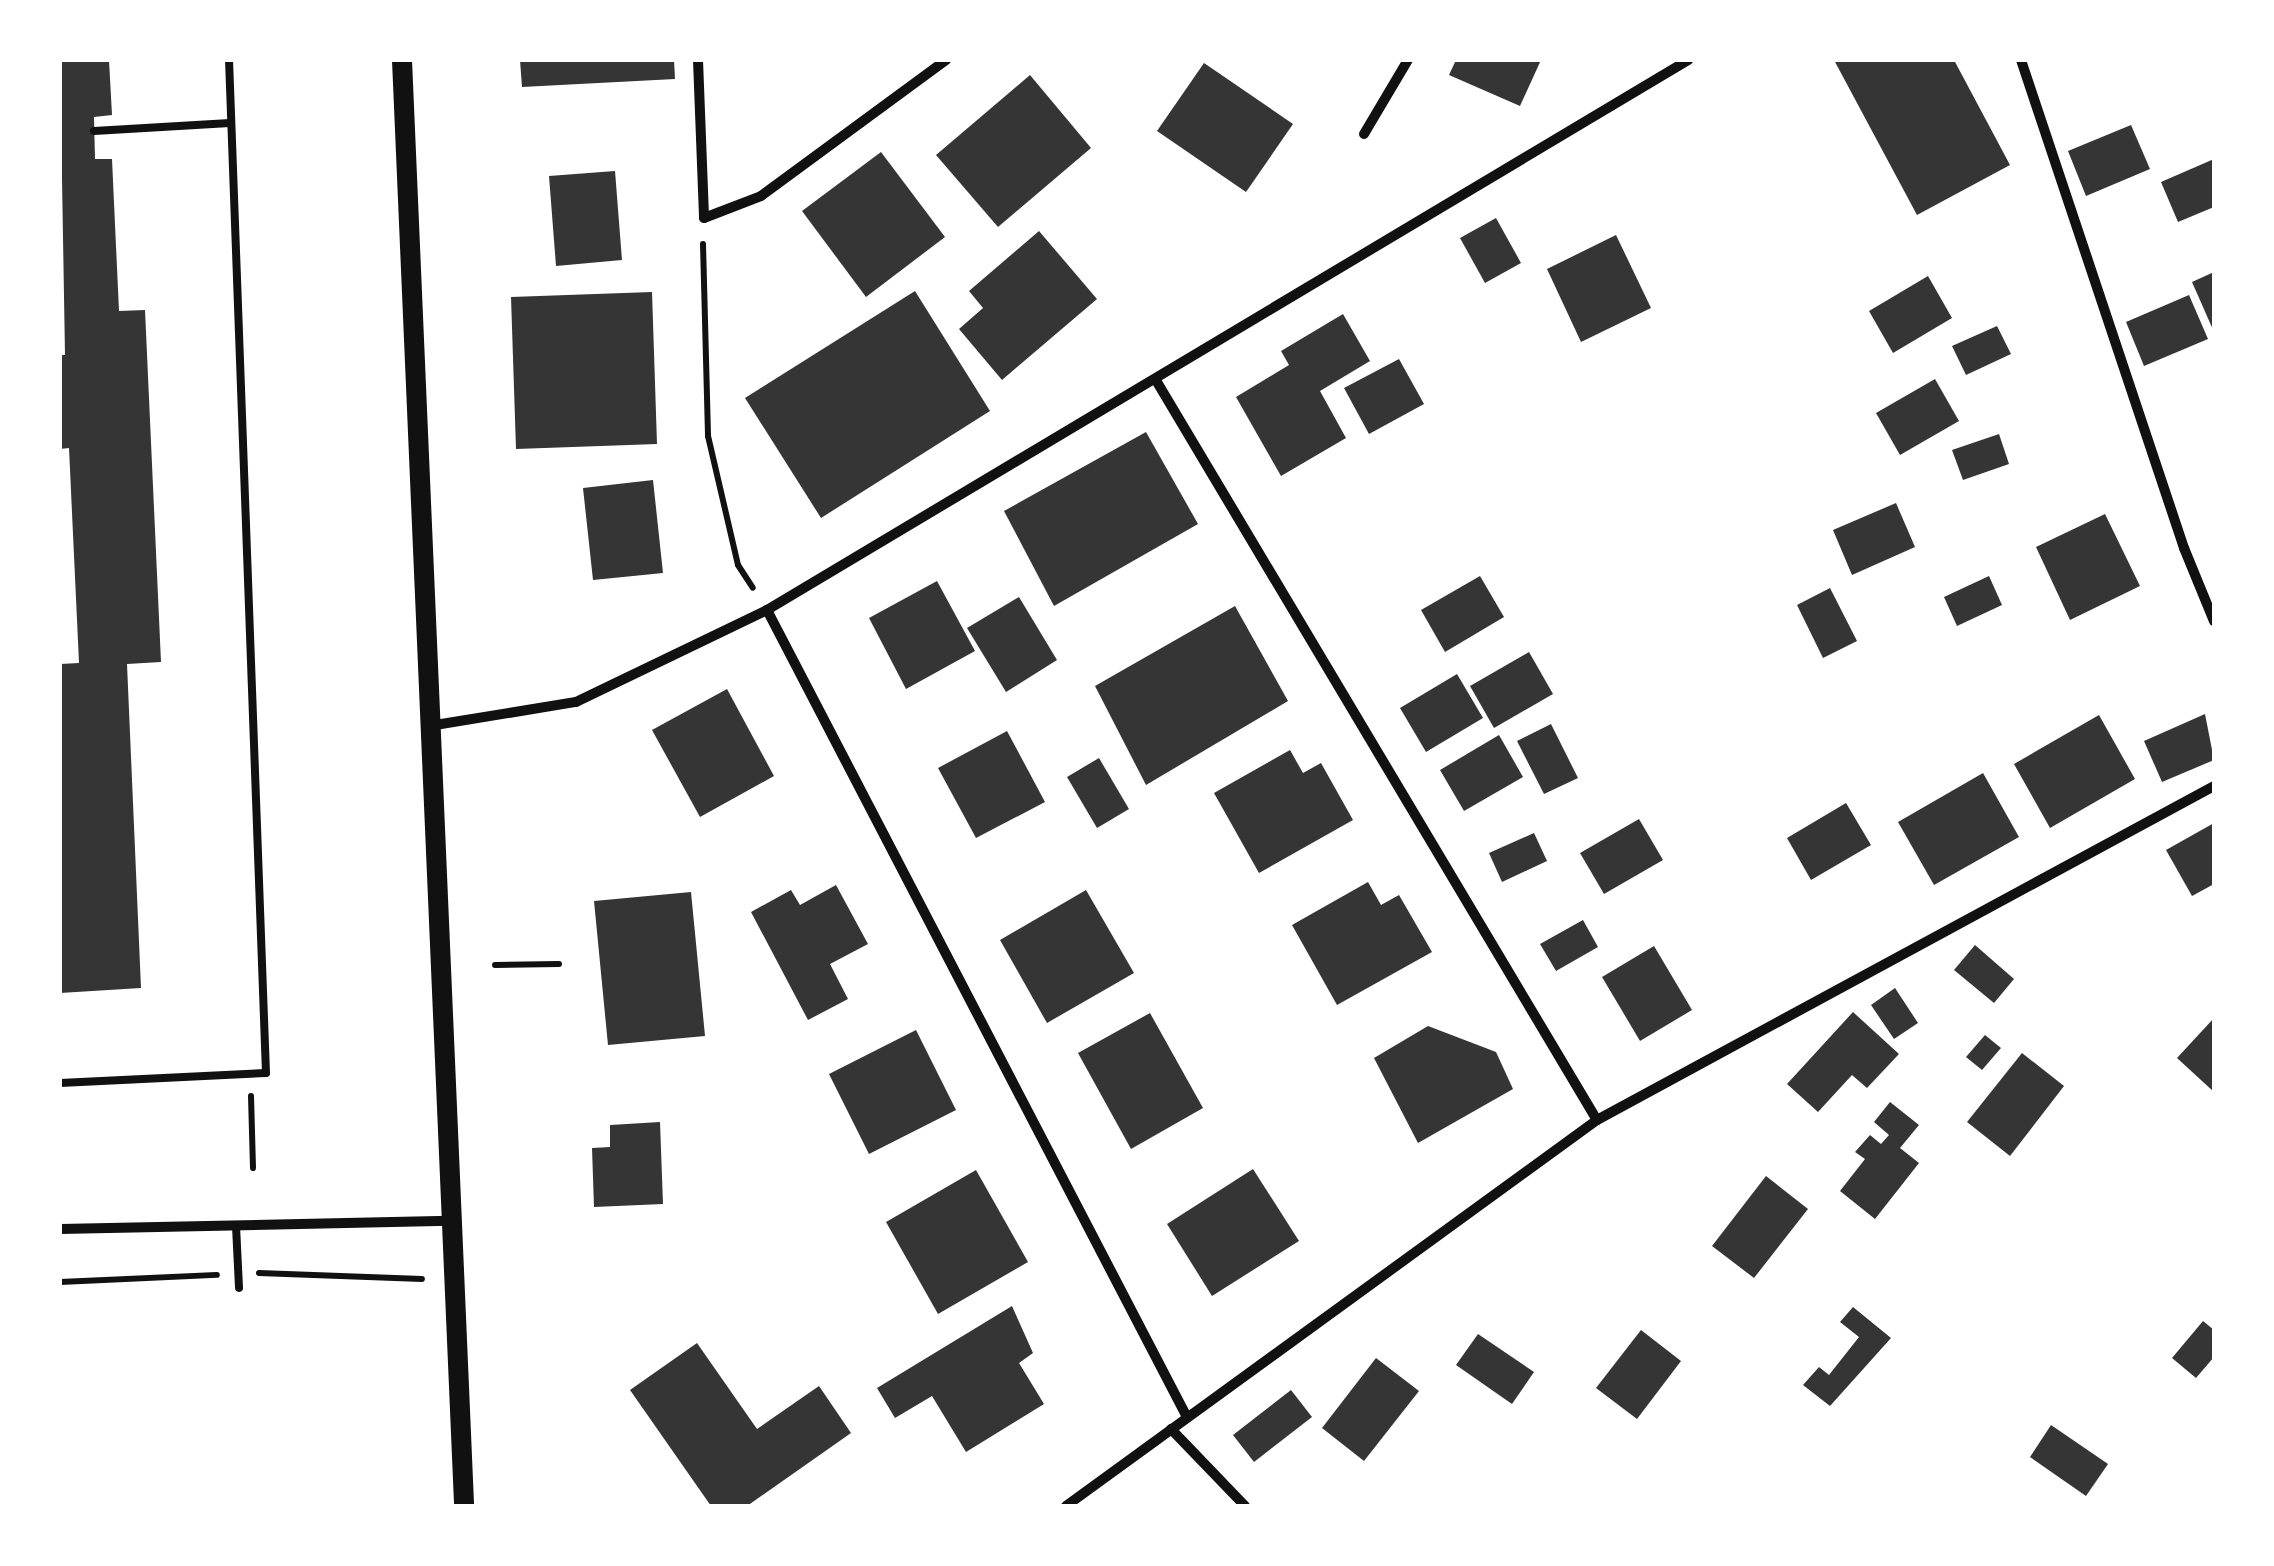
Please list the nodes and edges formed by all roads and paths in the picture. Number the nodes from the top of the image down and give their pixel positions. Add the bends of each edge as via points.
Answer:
1 (229, 60) edge
2 (402, 60) edge
3 (698, 60) edge
4 (946, 60) edge
5 (1408, 60) edge
6 (1688, 60) edge
7 (2021, 60) edge
8 (230, 123) junction
9 (94, 131) dead end
10 (1364, 134) dead end
11 (704, 218) junction
12 (1158, 382) junction
13 (767, 610) junction
14 (2214, 621) edge
15 (427, 726) junction
16 (2214, 786) edge
17 (495, 964) dead end
18 (559, 964) dead end
19 (251, 1075) junction
20 (60, 1083) edge
21 (1597, 1120) junction
22 (254, 1168) dead end
23 (450, 1220) junction
24 (236, 1226) junction
25 (60, 1230) edge
26 (239, 1288) dead end
27 (1187, 1417) junction
28 (1170, 1429) junction
29 (464, 1506) edge
30 (1066, 1506) edge
31 (1245, 1506) edge

1 - 8 lane
2 - 15 main road
3 - 11 street
4 - 11 street via 777,186 743,208
5 - 10 street
6 - 12 street via 1415,218
7 - 14 street
8 - 9 lane
8 - 19 lane via 266,1074
11 - 13 path via 700,293 708,436 738,564
12 - 13 street
12 - 21 street
13 - 15 street via 576,702
13 - 27 street
15 - 23 main road
16 - 21 street
17 - 18 path
19 - 20 lane
19 - 22 path
21 - 27 street
23 - 24 street
23 - 29 main road
24 - 25 street
24 - 26 lane
27 - 28 street
28 - 30 street
28 - 31 street

